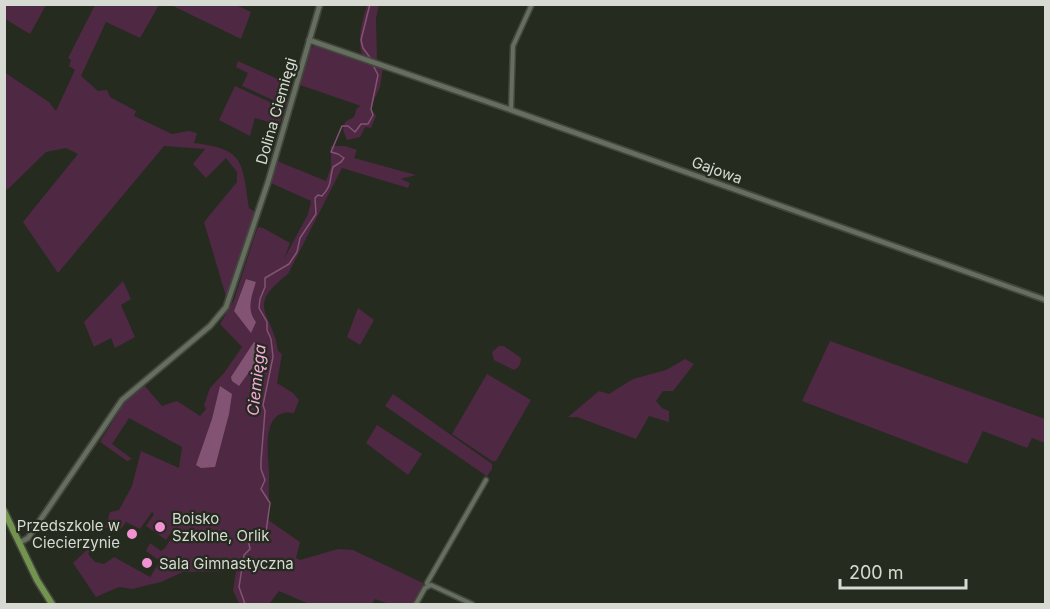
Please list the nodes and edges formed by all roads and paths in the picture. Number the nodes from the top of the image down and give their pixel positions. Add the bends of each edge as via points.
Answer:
1 (320, 4) edge
2 (532, 4) edge
3 (309, 40) junction
4 (511, 110) junction
5 (1046, 300) edge
6 (486, 480) dead end
7 (4, 511) edge
8 (19, 543) junction
9 (428, 586) junction
10 (52, 604) edge
11 (416, 604) edge
12 (472, 604) edge

1 - 3 street, Dolina Ciemięgi
2 - 4 street via 513,46
3 - 4 street, Gajowa
3 - 8 street, Dolina Ciemięgi via 255,223 222,313 122,400 28,538
4 - 5 street, Gajowa
6 - 9 street
7 - 8 highway
8 - 10 highway
9 - 11 street
9 - 12 street via 434,585

